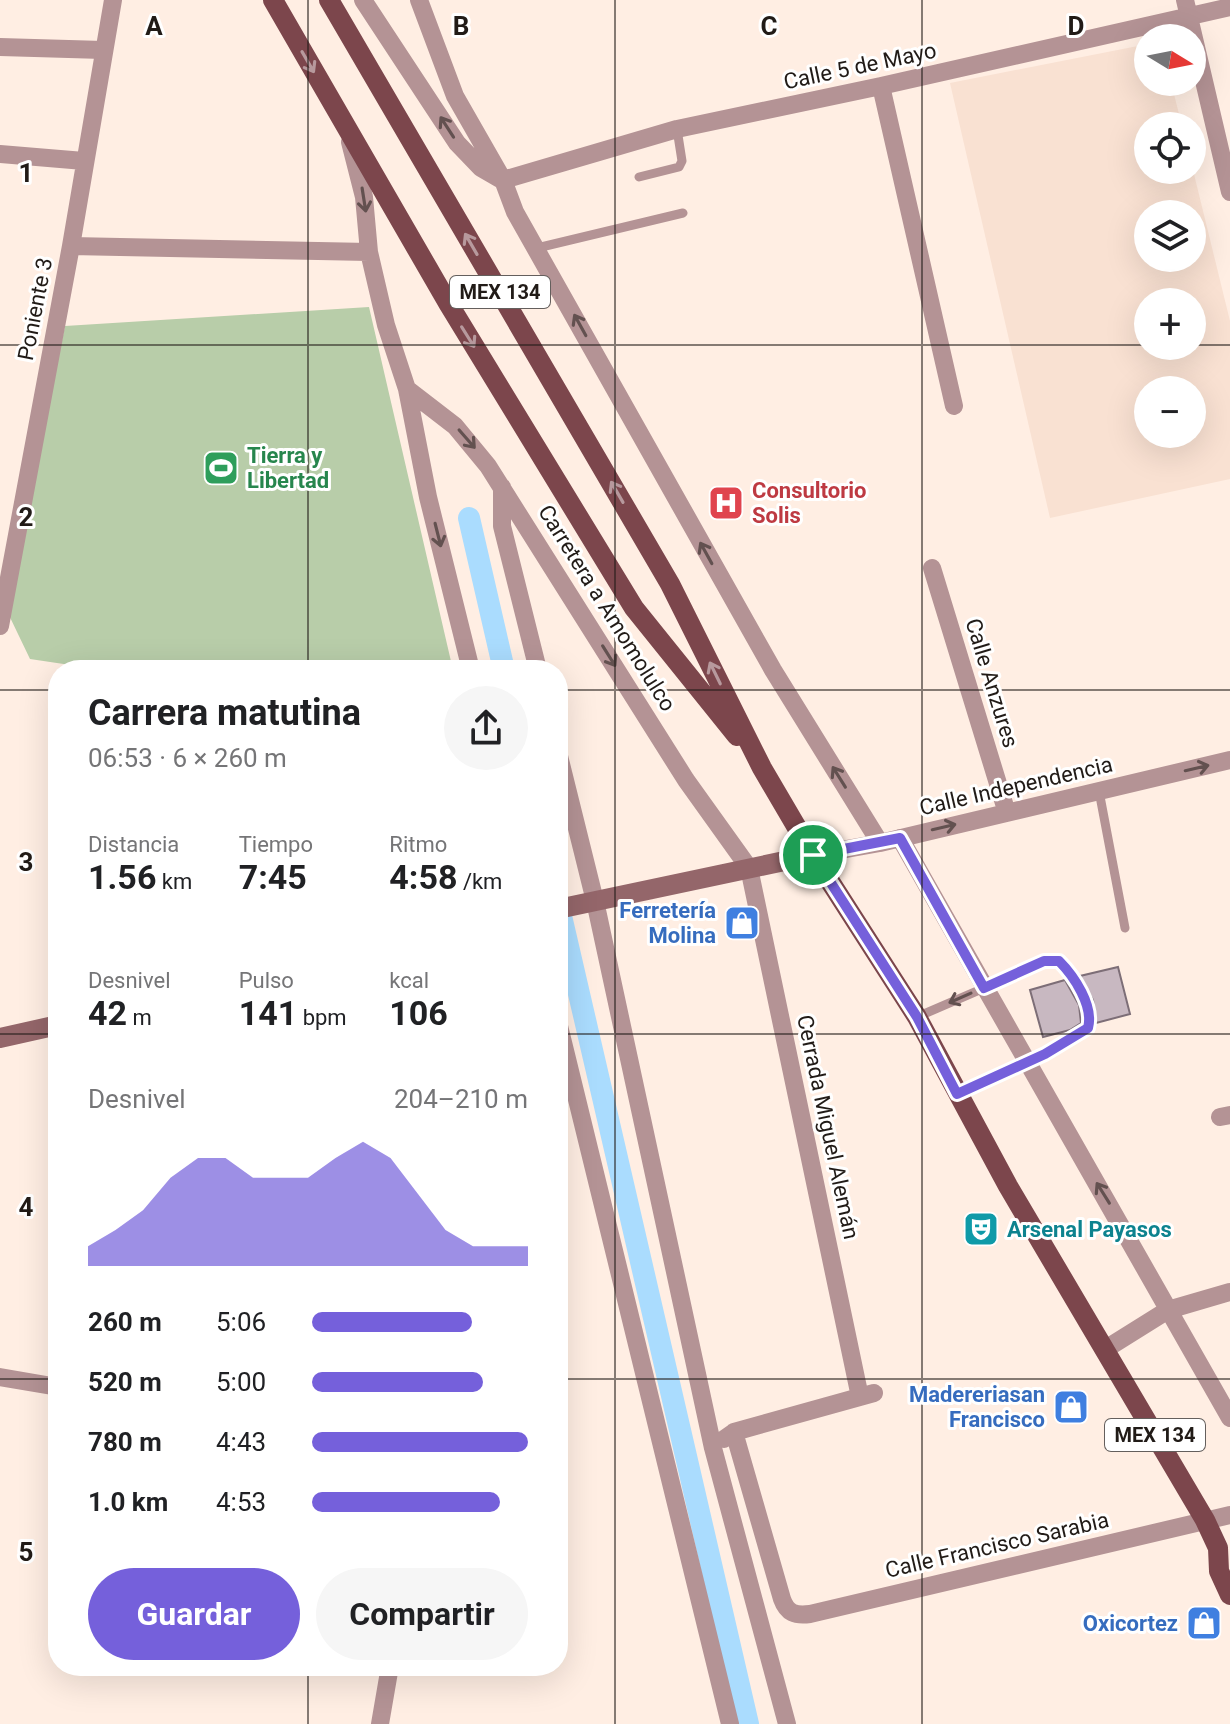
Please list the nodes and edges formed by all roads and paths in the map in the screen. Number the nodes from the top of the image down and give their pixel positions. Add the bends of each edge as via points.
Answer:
1 (113, 0) edge
2 (273, 0) edge
3 (329, 0) edge
4 (363, 0) edge
5 (419, 0) edge
6 (1230, 7) edge
7 (1187, 8) edge
8 (0, 47) edge
9 (103, 50) junction
10 (881, 86) junction
11 (344, 124) junction
12 (677, 129) junction
13 (0, 154) edge
14 (84, 161) junction
15 (639, 177) dead end
16 (503, 180) junction
17 (1230, 192) edge
18 (683, 213) dead end
19 (71, 246) junction
20 (537, 248) junction
21 (369, 252) junction
22 (407, 389) junction
23 (954, 406) dead end
24 (502, 487) junction
25 (932, 568) dead end
26 (0, 626) edge
27 (469, 660) edge
28 (536, 660) edge
29 (1230, 760) edge
30 (762, 768) junction
31 (1099, 791) junction
32 (568, 792) edge
33 (1007, 813) junction
34 (900, 838) junction
35 (880, 843) junction
36 (813, 855) junction
37 (749, 868) junction
38 (595, 901) junction
39 (568, 907) edge
40 (1125, 928) dead end
41 (984, 988) junction
42 (917, 1017) junction
43 (48, 1027) edge
44 (0, 1038) edge
45 (1027, 1061) junction
46 (568, 1063) edge
47 (957, 1094) junction
48 (1230, 1292) edge
49 (1168, 1310) junction
50 (1104, 1350) junction
51 (0, 1377) edge
52 (48, 1385) edge
53 (1230, 1418) edge
54 (734, 1432) junction
55 (713, 1448) junction
56 (1230, 1515) edge
57 (1205, 1520) junction
58 (1224, 1552) edge
59 (1230, 1595) edge
60 (388, 1676) edge
61 (380, 1724) edge
62 (730, 1724) edge
63 (787, 1724) edge

1 - 9 street, Poniente 3
2 -> 11 main road, MEX 134
30 -> 3 main road, MEX 134 via 670,584
16 -> 4 street via 481,168 457,143
5 - 16 street via 455,96
6 - 7 street, Calle 5 de Mayo
7 - 10 street, Calle 5 de Mayo
7 - 17 street
8 - 9 street
9 - 14 street, Poniente 3
10 - 12 street, Calle 5 de Mayo
10 - 23 street
11 -> 21 street via 364,197
11 -> 30 main road, MEX 134 via 634,608
12 - 15 lane via 679,167
12 - 16 street, Calle 5 de Mayo
13 - 14 street
14 - 19 street, Poniente 3
16 - 20 street
18 - 20 lane
19 - 21 street
19 - 26 street, Poniente 3
35 -> 20 street via 773,670
21 - 22 street
22 -> 24 street, Carretera a Amomolulco via 455,426
22 -> 27 street
24 - 28 street via 502,526
24 -> 37 street, Carretera a Amomolulco via 686,780
25 - 33 street, Calle Anzures
31 -> 29 street, Calle Independencia
30 - 36 main road, MEX 134
31 - 33 street, Calle Independencia
31 - 40 lane
32 - 38 street
34 -> 33 street, Calle Independencia
34 - 35 street, Calle Independencia
34 - 41 street
35 - 36 street, Calle Independencia
36 - 37 street
36 - 42 main road, MEX 134
37 - 38 street
37 - 54 street, Cerrada Miguel Alemán via 867,1395
38 - 39 street
38 - 55 street
41 -> 42 lane
41 - 45 street
41 - 45 lane via 1049,960 1062,963 1076,984 1089,1025
42 - 47 main road, MEX 134
43 - 44 street
45 - 47 lane
49 -> 45 street
46 - 62 street
47 - 50 main road, MEX 134
48 - 49 street
49 - 50 street
49 - 53 street
50 - 57 main road, MEX 134
51 - 52 street
54 - 55 street
54 - 57 street, Calle Francisco Sarabia via 782,1599 788,1612 803,1615
55 - 63 street
56 - 57 street, Calle Francisco Sarabia
57 - 58 main road, MEX 134
58 - 59 main road, MEX 134 via 1219,1571
60 - 61 street

